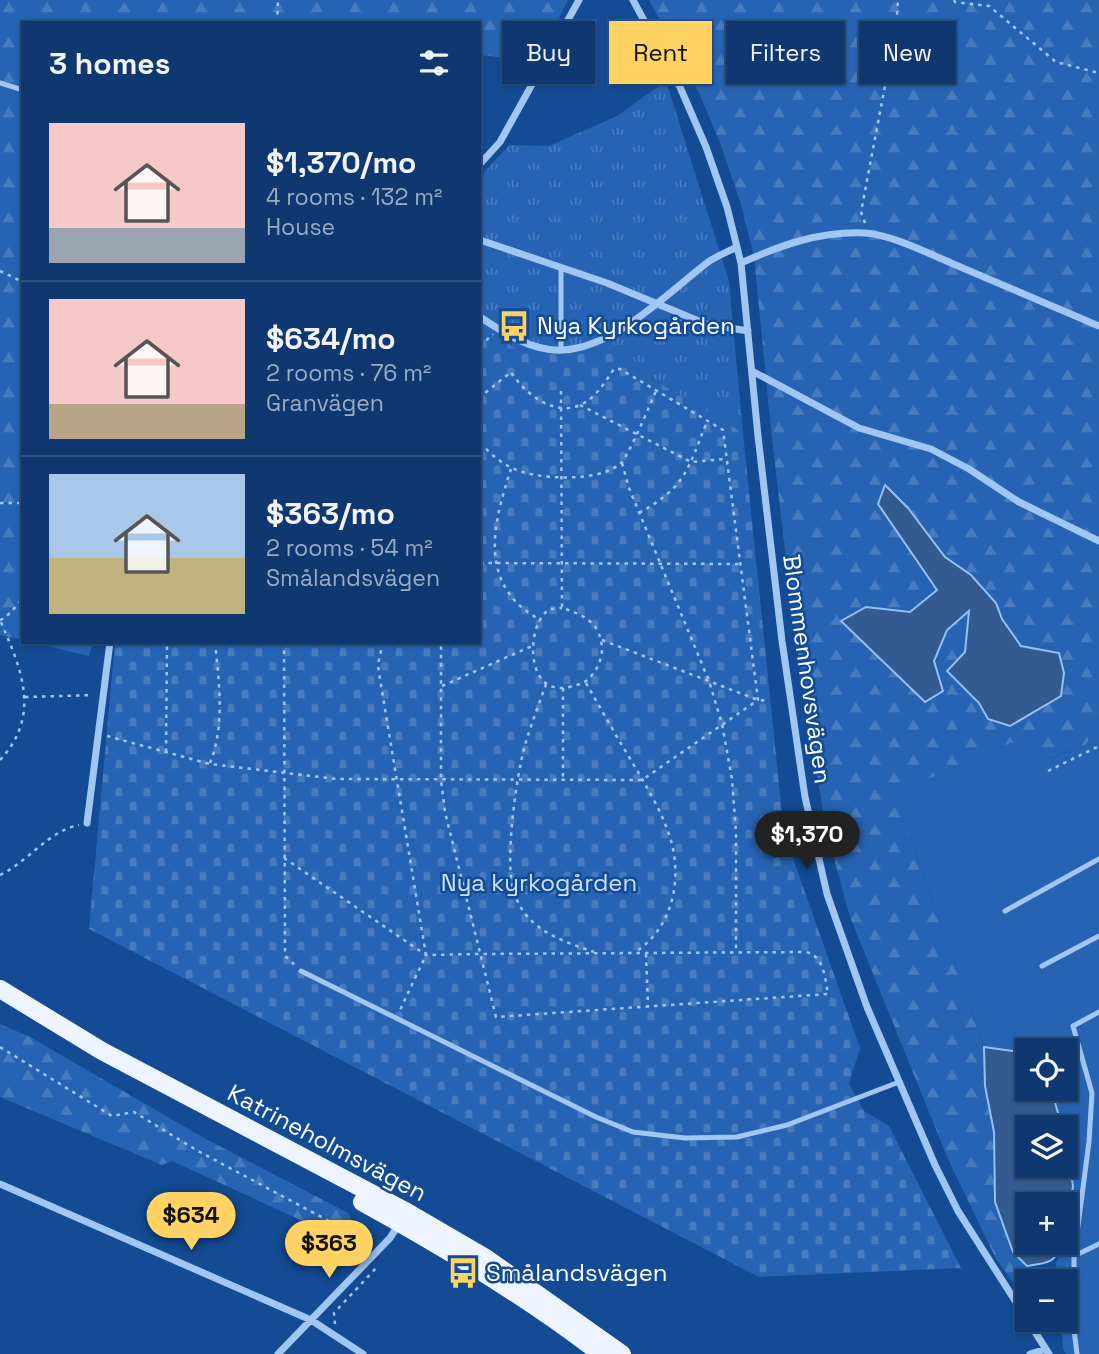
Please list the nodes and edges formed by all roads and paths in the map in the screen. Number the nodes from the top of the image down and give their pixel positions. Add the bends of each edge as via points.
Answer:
1 (579, 0) edge
2 (633, 0) edge
3 (898, 0) edge
4 (954, 0) edge
5 (276, 1) edge
6 (277, 21) edge
7 (1099, 73) edge
8 (0, 83) edge
9 (21, 89) edge
10 (481, 163) edge
11 (868, 233) junction
12 (481, 240) edge
13 (737, 247) junction
14 (741, 263) junction
15 (561, 267) junction
16 (0, 271) edge
17 (21, 281) edge
18 (659, 302) junction
19 (481, 318) edge
20 (1099, 327) edge
21 (499, 330) junction
22 (748, 331) junction
23 (481, 345) edge
24 (561, 351) junction
25 (752, 371) junction
26 (561, 391) dead end
27 (656, 391) junction
28 (481, 396) edge
29 (580, 405) junction
30 (562, 407) junction
31 (707, 422) junction
32 (636, 433) junction
33 (481, 444) edge
34 (726, 458) junction
35 (691, 462) junction
36 (622, 463) junction
37 (511, 468) junction
38 (562, 477) junction
39 (0, 503) edge
40 (21, 503) edge
41 (639, 513) junction
42 (1099, 541) edge
43 (481, 563) edge
44 (495, 563) junction
45 (562, 563) junction
46 (660, 564) junction
47 (740, 564) junction
48 (21, 601) edge
49 (562, 608) junction
50 (0, 620) edge
51 (540, 621) junction
52 (602, 640) junction
53 (110, 644) edge
54 (167, 644) edge
55 (215, 644) edge
56 (284, 644) edge
57 (383, 644) edge
58 (442, 644) edge
59 (533, 645) junction
60 (709, 681) junction
61 (586, 683) junction
62 (546, 684) junction
63 (442, 685) junction
64 (563, 688) junction
65 (104, 695) junction
66 (25, 698) junction
67 (758, 699) junction
68 (769, 701) dead end
69 (722, 724) junction
70 (97, 733) junction
71 (1099, 746) edge
72 (166, 752) junction
73 (0, 760) edge
74 (210, 764) junction
75 (1048, 771) dead end
76 (284, 772) junction
77 (397, 778) junction
78 (564, 778) junction
79 (518, 779) junction
80 (642, 779) junction
81 (441, 780) junction
82 (87, 823) joint
83 (285, 858) junction
84 (1099, 859) edge
85 (0, 875) edge
86 (1005, 911) dead end
87 (1099, 936) edge
88 (634, 953) junction
89 (646, 953) junction
90 (736, 953) junction
91 (480, 954) junction
92 (597, 954) junction
93 (426, 956) junction
94 (1042, 966) dead end
95 (301, 971) joint
96 (0, 989) edge
97 (0, 1003) edge
98 (648, 1006) junction
99 (1099, 1012) edge
100 (395, 1019) junction
101 (0, 1047) edge
102 (899, 1082) junction
103 (1099, 1089) edge
104 (1092, 1093) junction
105 (0, 1184) edge
106 (404, 1217) junction
107 (1099, 1244) edge
108 (1074, 1256) junction
109 (371, 1257) junction
110 (378, 1266) dead end
111 (311, 1320) junction
112 (330, 1332) junction
113 (1048, 1352) edge
114 (278, 1354) edge
115 (363, 1354) edge
116 (601, 1354) edge
117 (622, 1354) edge
118 (1030, 1354) edge
119 (1077, 1354) edge

1 - 10 street via 509,128
2 - 13 street, Blommenhovsvägen via 706,147
3 - 11 path via 861,212
4 - 7 path via 989,6 1056,62
5 - 6 path
8 - 9 lane
11 - 14 street via 802,239
11 - 20 street via 911,246
12 - 15 street
13 - 14 street, Blommenhovsvägen
13 - 18 street via 711,260
14 - 22 street, Blommenhovsvägen
15 - 18 street
15 - 24 lane
16 - 17 path
18 - 22 street via 706,324
18 - 24 street via 604,339
19 - 21 street
21 - 23 path
21 - 24 street via 520,341
22 - 25 street, Blommenhovsvägen
25 - 42 street via 859,428 931,449 1019,502
25 - 102 street, Blommenhovsvägen via 782,641 813,837 840,932
26 - 30 path
27 - 29 path via 614,369 598,392
27 - 31 path
27 - 32 path
28 - 30 path via 511,372 535,397
29 - 30 path
29 - 32 path
30 - 38 path
31 - 34 path via 723,430
31 - 35 path
32 - 35 path
32 - 36 path
33 - 37 path
34 - 35 path
34 - 47 path
35 - 41 path via 673,491
36 - 38 path via 608,471
36 - 41 path
37 - 38 path
37 - 44 path via 495,524
38 - 45 path
39 - 40 path
41 - 46 path
43 - 44 path
44 - 45 path
44 - 51 path via 509,593
45 - 46 path
45 - 49 path
46 - 47 path
46 - 60 path
47 - 67 path
48 - 50 path
49 - 51 path via 552,609
49 - 52 path via 592,621
50 - 66 path via 19,663
51 - 59 path
52 - 60 path
52 - 61 path via 597,670
53 - 65 street
54 - 72 path
55 - 74 path via 218,745
56 - 76 path
57 - 77 path via 378,664
58 - 63 path
59 - 62 path via 538,674
59 - 63 path
60 - 67 path
60 - 69 path
61 - 64 path
61 - 80 path
62 - 64 path
62 - 79 path
63 - 81 path
64 - 78 path
65 - 66 path
65 - 70 street
66 - 73 path via 18,732
67 - 68 path
67 - 69 path
69 - 80 path
69 - 90 path via 736,833
70 - 72 path
70 - 82 street
71 - 75 path
72 - 74 path
74 - 76 path
76 - 77 path via 337,779
76 - 83 path
77 - 81 path
77 - 93 path
78 - 79 path
78 - 80 path
79 - 81 path
79 - 92 path via 511,859 519,904 541,928
80 - 88 path via 672,845 675,880 664,920 655,936
81 - 91 path
82 - 85 path via 66,828
83 - 93 path
83 - 95 path via 285,956
84 - 86 lane
87 - 94 lane
88 - 89 path
88 - 92 path
89 - 90 path
89 - 98 path
90 - 98 path via 813,954 819,960 828,994
91 - 92 path
91 - 93 path
91 - 98 path via 496,1017
93 - 100 path
95 - 100 lane
96 - 106 main road, Katrineholmsvägen via 102,1051
97 - 106 main road, Katrineholmsvägen
99 - 104 lane via 1073,1026
100 - 102 lane via 633,1132 737,1137 787,1125
101 - 109 path via 112,1116 134,1112 342,1228 365,1245
102 - 113 street, Blommenhovsvägen via 958,1212
103 - 104 lane
104 - 108 lane
105 - 111 street
106 - 109 street
106 - 116 main road, Katrineholmsvägen
106 - 117 main road, Katrineholmsvägen via 486,1258
107 - 108 lane
108 - 119 lane
109 - 111 street
110 - 112 path via 334,1313 336,1326
111 - 112 street
111 - 114 street
112 - 115 street
113 - 118 street

